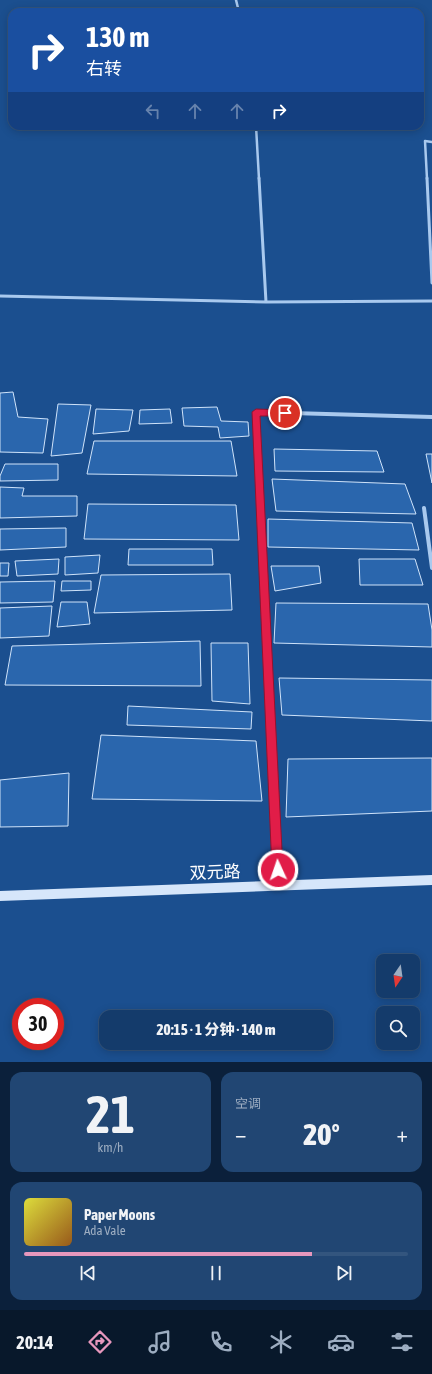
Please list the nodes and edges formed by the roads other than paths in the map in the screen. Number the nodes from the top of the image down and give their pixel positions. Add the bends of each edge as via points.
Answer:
1 (256, 130) edge
2 (432, 142) edge
3 (432, 283) edge
4 (0, 296) edge
5 (432, 301) edge
6 (266, 302) junction
7 (432, 417) edge
8 (424, 508) dead end
9 (432, 568) edge
10 (432, 880) edge
11 (278, 886) junction
12 (0, 896) edge

1 - 6 street
2 - 3 street via 425,141
4 - 6 street
5 - 6 street
7 - 11 street via 256,412
8 - 9 street
10 - 11 street, 双元路
11 - 12 street, 双元路

